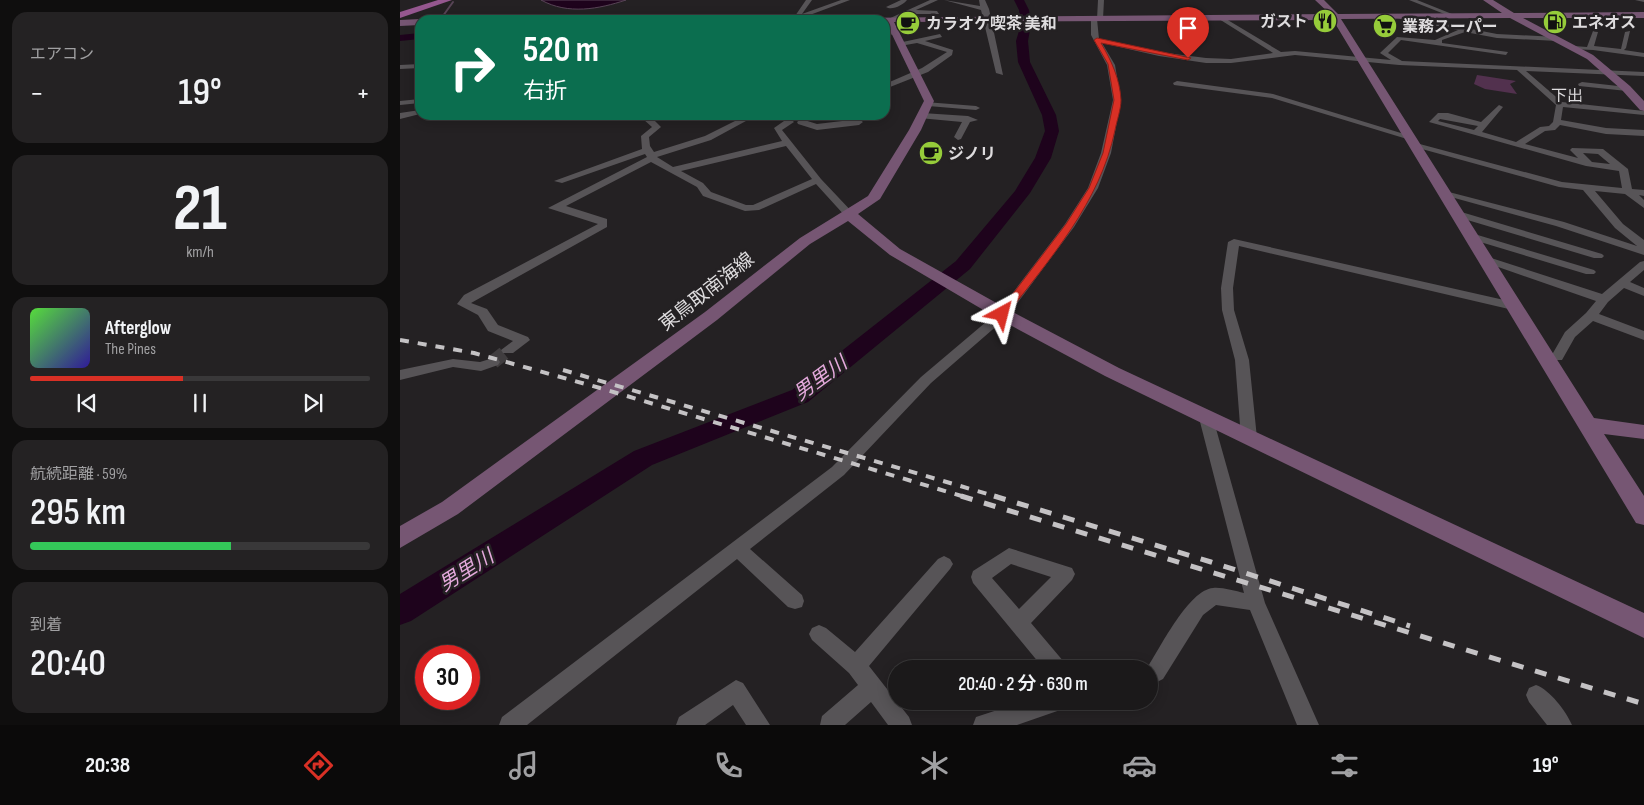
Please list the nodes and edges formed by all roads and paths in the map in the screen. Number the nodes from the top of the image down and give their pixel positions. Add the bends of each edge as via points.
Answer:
1 (437, 0) edge
2 (447, 0) edge
3 (809, 0) edge
4 (845, 0) edge
5 (904, 0) edge
6 (935, 0) edge
7 (947, 0) edge
8 (982, 0) edge
9 (1101, 0) edge
10 (1310, 0) edge
11 (1319, 0) edge
12 (1412, 0) edge
13 (1487, 0) edge
14 (1638, 0) edge
15 (1644, 0) edge
16 (986, 10) junction
17 (909, 12) junction
18 (400, 13) edge
19 (937, 13) dead end
20 (796, 15) edge
21 (804, 15) edge
22 (1644, 15) edge
23 (1454, 16) junction
24 (1512, 16) junction
25 (1334, 17) junction
26 (1399, 17) junction
27 (1221, 18) junction
28 (989, 19) junction
29 (1094, 19) junction
30 (415, 22) edge
31 (400, 23) edge
32 (896, 29) edge
33 (1462, 31) junction
34 (1595, 32) dead end
35 (1628, 32) dead end
36 (940, 36) dead end
37 (1499, 36) junction
38 (1557, 39) junction
39 (1097, 40) junction
40 (1438, 42) junction
41 (1590, 45) junction
42 (1574, 48) junction
43 (1623, 48) junction
44 (1644, 51) edge
45 (1506, 52) junction
46 (1278, 53) junction
47 (1644, 54) edge
48 (1361, 60) junction
49 (1399, 63) junction
50 (415, 66) edge
51 (400, 67) edge
52 (1518, 67) junction
53 (1606, 72) junction
54 (1000, 73) dead end
55 (915, 74) junction
56 (1644, 74) edge
57 (1177, 83) dead end
58 (1582, 84) dead end
59 (890, 85) edge
60 (1627, 89) junction
61 (415, 102) edge
62 (400, 103) edge
63 (1560, 104) junction
64 (1499, 107) dead end
65 (976, 108) dead end
66 (1644, 108) edge
67 (925, 110) junction
68 (415, 113) edge
69 (1644, 114) edge
70 (400, 116) edge
71 (649, 120) edge
72 (743, 120) edge
73 (785, 120) edge
74 (796, 120) edge
75 (813, 120) edge
76 (802, 122) junction
77 (859, 122) dead end
78 (1558, 122) junction
79 (1484, 125) junction
80 (1644, 125) edge
81 (1644, 132) edge
82 (1476, 134) junction
83 (958, 137) dead end
84 (1413, 142) junction
85 (787, 143) junction
86 (1517, 145) junction
87 (650, 155) junction
88 (1590, 164) junction
89 (1621, 168) junction
90 (672, 170) junction
91 (559, 181) dead end
92 (818, 181) junction
93 (1587, 188) junction
94 (1627, 191) junction
95 (1644, 193) edge
96 (1446, 194) junction
97 (1644, 205) edge
98 (1458, 214) junction
99 (850, 215) junction
100 (1560, 224) junction
101 (1471, 236) junction
102 (1606, 239) junction
103 (1550, 241) junction
104 (1644, 246) edge
105 (1644, 252) edge
106 (1598, 256) junction
107 (1485, 260) junction
108 (1644, 264) edge
109 (1590, 272) junction
110 (1622, 283) junction
111 (1581, 290) junction
112 (1644, 292) edge
113 (1604, 298) junction
114 (1513, 306) junction
115 (1002, 314) junction
116 (1591, 316) junction
117 (1644, 336) edge
118 (508, 350) tunnel mouth
119 (1545, 357) junction
120 (493, 362) tunnel mouth
121 (400, 375) edge
122 (1206, 418) junction
123 (1588, 424) junction
124 (1644, 432) edge
125 (1249, 438) junction
126 (1644, 516) edge
127 (400, 538) edge
128 (738, 549) junction
129 (944, 564) dead end
130 (795, 601) dead end
131 (1256, 603) junction
132 (1018, 623) dead end
133 (1644, 626) edge
134 (819, 634) dead end
135 (1049, 660) edge
136 (856, 666) junction
137 (1158, 669) edge
138 (872, 687) junction
139 (1536, 695) dead end
140 (1031, 710) edge
141 (830, 724) dead end
142 (510, 725) edge
143 (687, 725) edge
144 (758, 725) edge
145 (902, 725) edge
146 (984, 725) edge
147 (1308, 725) edge
148 (1561, 725) edge

1 - 18 main road
2 - 18 main road
3 - 20 street
4 - 21 street
5 - 32 street
6 - 17 street
7 - 16 street
8 - 16 street
9 - 29 street
10 - 25 main road
11 - 25 main road
12 - 23 street
13 - 24 main road
14 - 15 street
16 - 28 street
17 - 19 street
17 - 32 street
22 - 24 main road
23 - 24 main road
23 - 26 main road
24 - 38 main road
25 - 26 main road
25 - 27 main road
25 - 48 main road
26 - 33 street
27 - 29 main road
27 - 46 street
28 - 29 main road
28 - 32 main road
28 - 54 street
29 - 39 street
30 - 31 main road
32 - 36 street
32 - 55 main road
32 - 55 street via 950,51 950,54
33 - 37 street
33 - 40 street via 1438,39
34 - 41 street
35 - 43 street
37 - 38 street
37 - 45 street
38 - 42 main road
39 - 46 street via 1201,60 1224,61
39 - 115 street via 1111,64 1117,100 1106,153 1093,188 1070,225
40 - 45 street via 1439,45
40 - 49 street via 1398,38 1384,53
41 - 42 street via 1588,49
41 - 43 street
41 - 47 street
42 - 53 main road
43 - 44 street
45 - 52 street via 1506,57
46 - 48 street
48 - 49 street
48 - 84 main road
49 - 52 street
50 - 51 street
52 - 53 street
52 - 63 street
53 - 56 street
53 - 60 main road
55 - 59 street
55 - 67 main road via 929,99
57 - 84 street via 1272,96
58 - 60 street
60 - 66 main road
61 - 62 street
63 - 69 street
63 - 78 street
64 - 79 street
65 - 67 street
67 - 83 street via 971,120
67 - 99 main road, 東鳥取南海線 via 879,192
68 - 70 street
71 - 87 street via 657,127 645,136
72 - 87 street via 708,138
73 - 85 street via 778,128
74 - 76 street
75 - 76 street
76 - 77 street via 817,127
78 - 81 street via 1606,131
78 - 86 street
79 - 82 street
79 - 82 street via 1448,116 1438,116 1433,122
80 - 81 street via 1639,126
82 - 86 street
84 - 93 street via 1562,186
84 - 96 street
85 - 90 street
85 - 92 street
86 - 88 street
87 - 90 street
87 - 91 street
87 - 118 street via 555,207 604,221 603,225 468,298 463,304 483,312 493,328 523,340
88 - 89 street
88 - 89 street via 1575,150 1600,151
89 - 94 street via 1625,171
90 - 92 street via 700,185 707,194 745,208 755,208
92 - 99 street
93 - 94 street
93 - 104 street via 1619,226
94 - 95 street
94 - 97 street
96 - 98 main road
96 - 100 street
98 - 101 main road
98 - 103 street
99 - 115 main road via 895,252
99 - 127 main road, 東鳥取南海線 via 805,241 712,316 450,508
100 - 102 street
100 - 103 street
101 - 107 main road
101 - 109 street
102 - 105 street
102 - 106 street
103 - 106 street
106 - 109 street
107 - 111 street
107 - 114 main road
108 - 110 street
109 - 111 street
110 - 112 street
110 - 113 street
111 - 113 street
113 - 116 street
114 - 119 main road
114 - 125 street via 1234,242 1227,288 1228,310 1242,360
115 - 122 main road
115 - 128 street via 926,380 838,471
116 - 117 street
116 - 119 street via 1570,335 1557,358
119 - 123 main road
120 - 121 street via 480,367 452,363
122 - 125 main road
122 - 131 street
123 - 124 main road
123 - 126 main road
125 - 133 main road
128 - 130 street
128 - 142 street
129 - 136 street
131 - 137 street via 1213,596 1196,609
131 - 147 street
132 - 135 street
134 - 136 street
136 - 138 street
138 - 141 street
138 - 145 street
139 - 148 street
140 - 146 street
143 - 144 street via 736,690

